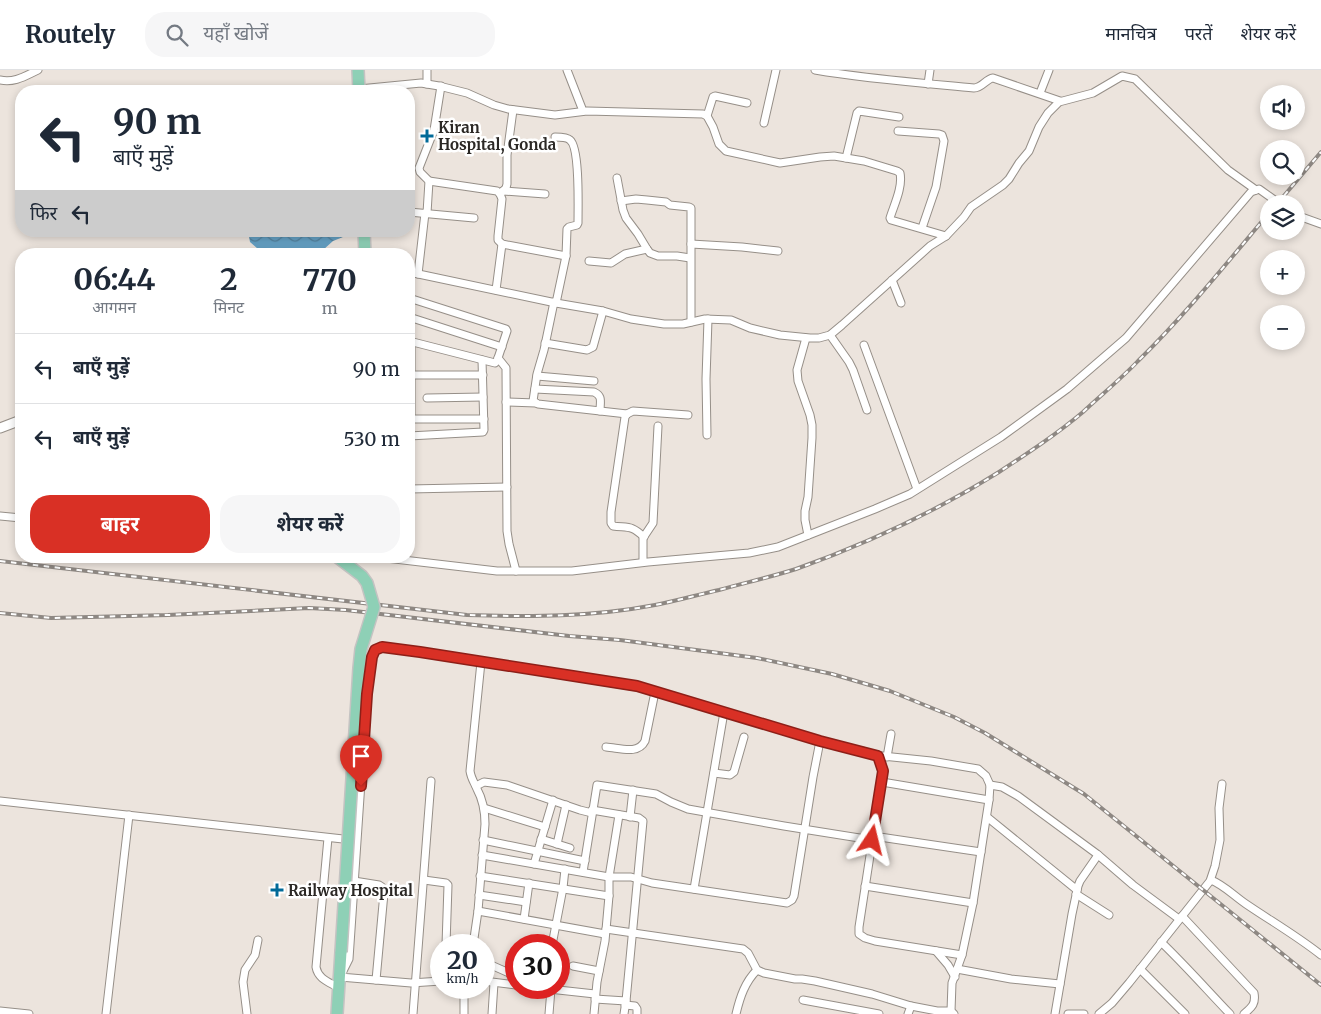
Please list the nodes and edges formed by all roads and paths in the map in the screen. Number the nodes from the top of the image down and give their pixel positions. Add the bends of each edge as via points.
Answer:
1 (38, 70) edge
2 (358, 70) edge
3 (427, 70) edge
4 (567, 70) edge
5 (776, 70) edge
6 (815, 70) edge
7 (930, 70) edge
8 (1049, 70) edge
9 (0, 80) edge
10 (427, 84) junction
11 (928, 84) junction
12 (359, 85) edge
13 (403, 85) edge
14 (441, 86) junction
15 (1040, 94) junction
16 (1060, 101) junction
17 (747, 103) dead end
18 (513, 110) junction
19 (584, 111) junction
20 (707, 116) junction
21 (899, 117) dead end
22 (764, 123) dead end
23 (898, 131) dead end
24 (555, 137) dead end
25 (846, 158) junction
26 (618, 178) dead end
27 (429, 180) junction
28 (1256, 190) junction
29 (502, 192) junction
30 (545, 194) dead end
31 (1267, 195) edge
32 (621, 200) junction
33 (415, 212) edge
34 (426, 213) junction
35 (474, 218) dead end
36 (1305, 218) edge
37 (1321, 224) edge
38 (922, 228) junction
39 (946, 236) junction
40 (502, 244) junction
41 (691, 244) junction
42 (647, 249) junction
43 (778, 251) dead end
44 (566, 256) junction
45 (690, 258) junction
46 (589, 261) dead end
47 (415, 273) edge
48 (418, 274) junction
49 (892, 280) junction
50 (496, 290) junction
51 (415, 300) edge
52 (555, 303) junction
53 (901, 304) dead end
54 (603, 311) junction
55 (415, 319) edge
56 (708, 319) junction
57 (691, 322) junction
58 (830, 335) junction
59 (806, 338) junction
60 (415, 343) edge
61 (545, 343) junction
62 (864, 346) dead end
63 (502, 347) junction
64 (498, 358) junction
65 (482, 360) junction
66 (415, 375) edge
67 (483, 375) junction
68 (537, 376) junction
69 (594, 381) dead end
70 (535, 389) junction
71 (484, 397) junction
72 (427, 398) dead end
73 (506, 402) junction
74 (536, 403) junction
75 (867, 410) dead end
76 (600, 411) junction
77 (627, 414) junction
78 (688, 415) dead end
79 (415, 419) edge
80 (484, 419) junction
81 (15, 422) edge
82 (658, 426) dead end
83 (0, 428) edge
84 (707, 435) dead end
85 (415, 436) edge
86 (507, 487) junction
87 (415, 489) edge
88 (917, 489) junction
89 (0, 516) edge
90 (15, 517) edge
91 (808, 535) junction
92 (644, 536) junction
93 (415, 561) edge
94 (643, 562) junction
95 (345, 563) edge
96 (516, 571) junction
97 (481, 662) junction
98 (654, 692) junction
99 (724, 712) junction
100 (891, 734) dead end
101 (744, 737) dead end
102 (820, 741) junction
103 (606, 747) dead end
104 (878, 756) junction
105 (888, 757) junction
106 (714, 773) junction
107 (431, 781) dead end
108 (882, 782) junction
109 (1222, 784) dead end
110 (990, 785) junction
111 (476, 786) junction
112 (633, 790) junction
113 (553, 800) junction
114 (989, 800) junction
115 (0, 801) edge
116 (566, 805) junction
117 (484, 808) junction
118 (592, 812) junction
119 (708, 813) junction
120 (129, 815) junction
121 (619, 815) junction
122 (630, 817) junction
123 (987, 817) junction
124 (545, 827) junction
125 (805, 829) junction
126 (328, 838) junction
127 (541, 838) junction
128 (873, 838) junction
129 (483, 840) junction
130 (357, 841) junction
131 (557, 844) junction
132 (570, 848) dead end
133 (538, 850) junction
134 (981, 852) junction
135 (482, 855) junction
136 (1098, 855) junction
137 (585, 861) junction
138 (534, 864) junction
139 (565, 869) junction
140 (583, 872) junction
141 (480, 876) junction
142 (609, 877) junction
143 (638, 879) junction
144 (424, 880) junction
145 (1211, 880) junction
146 (354, 882) junction
147 (529, 883) junction
148 (865, 886) junction
149 (562, 888) junction
150 (694, 889) junction
151 (1077, 892) junction
152 (479, 895) junction
153 (609, 896) junction
154 (526, 902) junction
155 (973, 903) junction
156 (478, 911) junction
157 (1109, 915) dead end
158 (1180, 918) junction
159 (524, 919) junction
160 (556, 925) junction
161 (606, 931) junction
162 (633, 932) junction
163 (446, 934) edge
164 (475, 934) edge
165 (554, 934) edge
166 (258, 940) dead end
167 (1161, 942) junction
168 (935, 950) junction
169 (962, 955) junction
170 (1321, 955) edge
171 (573, 966) dead end
172 (957, 969) junction
173 (1140, 969) junction
174 (757, 970) junction
175 (599, 971) junction
176 (954, 977) junction
177 (376, 980) junction
178 (430, 982) edge
179 (339, 983) junction
180 (416, 983) junction
181 (1060, 984) junction
182 (570, 992) edge
183 (595, 996) junction
184 (464, 999) edge
185 (493, 999) edge
186 (548, 999) edge
187 (803, 1000) dead end
188 (626, 1003) junction
189 (911, 1006) junction
190 (0, 1011) edge
191 (953, 1013) edge
192 (29, 1014) edge
193 (106, 1014) edge
194 (247, 1014) edge
195 (337, 1014) edge
196 (413, 1014) edge
197 (464, 1014) edge
198 (492, 1014) edge
199 (549, 1014) edge
200 (594, 1014) edge
201 (624, 1014) edge
202 (637, 1014) edge
203 (736, 1014) edge
204 (879, 1014) edge
205 (908, 1014) edge
206 (1056, 1014) edge
207 (1068, 1014) edge
208 (1084, 1014) edge
209 (1099, 1014) edge
210 (1185, 1014) edge
211 (1230, 1014) edge
212 (1244, 1014) edge

1 - 9 street via 16,80
2 - 12 highway
3 - 10 street
4 - 19 street
5 - 22 street
6 - 11 street
7 - 11 street
8 - 15 street
10 - 13 street
10 - 14 street
11 - 15 street via 976,88 993,78
14 - 18 street
14 - 27 street via 434,130 420,168
15 - 16 street
16 - 28 street via 1093,92 1122,76 1135,79 1228,170
16 - 39 street via 1048,113 1029,151 1009,180 971,207
17 - 20 street via 715,96
18 - 19 street via 555,115
18 - 29 street via 507,184
19 - 20 street
20 - 25 street via 718,144 726,151 780,163 820,156
21 - 25 street via 859,111
23 - 38 street via 939,134 944,141 936,187
24 - 44 street via 568,138 572,142 577,162 578,223 567,229
25 - 38 street via 900,173 890,218
26 - 32 street
27 - 29 street
27 - 34 street
28 - 31 street
28 - 88 street via 1126,338 1067,389 1001,438
29 - 30 street
29 - 40 street via 498,240
32 - 41 street via 648,200 689,207
32 - 42 street via 626,218
33 - 34 street
34 - 35 street
34 - 48 street
36 - 37 street
38 - 39 street
39 - 49 street
40 - 44 street
40 - 50 street
41 - 43 street
41 - 45 street
42 - 45 street via 658,256
42 - 46 street via 625,254 614,262
44 - 52 street
45 - 57 street
47 - 48 street
48 - 50 street
49 - 53 street
49 - 58 street
50 - 52 street
51 - 63 street via 506,329 508,332
52 - 54 street
52 - 61 street
54 - 57 street via 664,324
54 - 61 street via 589,350
55 - 63 street
56 - 57 street
56 - 59 street via 731,320 772,334
56 - 84 street
58 - 59 street
58 - 75 street via 853,370
59 - 91 street via 797,370 812,425 805,510
60 - 65 street
61 - 68 street
62 - 88 street
63 - 64 street
64 - 65 street via 495,362
64 - 73 street via 506,368
65 - 67 street
66 - 67 street
67 - 71 street
68 - 69 street
68 - 70 street
70 - 74 street via 533,399
70 - 76 street via 594,392 601,398
71 - 72 street
71 - 80 street
73 - 74 street
73 - 86 street
74 - 76 street
76 - 77 street
77 - 78 street
77 - 92 street via 611,523 635,529
79 - 80 street
80 - 85 street via 482,433
81 - 83 street
82 - 92 street via 653,523
86 - 87 street
86 - 96 street via 508,537
88 - 91 street
89 - 90 street
91 - 94 street via 778,547 749,553
92 - 94 street
93 - 96 street
94 - 96 street via 572,571
95 - 179 highway, bridge via 367,583 374,607 361,649 359,668
97 - 98 street via 637,686
97 - 111 street via 470,770
97 - 130 street via 382,647 375,650 367,694
98 - 99 street
98 - 103 street via 641,747 633,750
99 - 102 street
99 - 106 street
100 - 105 street
101 - 106 street via 734,772 730,775
102 - 104 street
102 - 125 street
104 - 105 street
104 - 108 street via 883,771
105 - 110 street via 978,769
106 - 119 street
107 - 144 street
108 - 114 street
108 - 128 street
109 - 145 street via 1220,840
110 - 114 street
110 - 136 street via 1002,787 1018,796
111 - 113 street via 484,782 507,785
111 - 117 street
112 - 118 street via 597,785
112 - 119 street via 656,794 688,809
112 - 122 street
113 - 116 street
113 - 124 street
114 - 123 street
115 - 120 street
116 - 118 street
116 - 131 street
117 - 124 street
117 - 129 street
118 - 121 street
118 - 137 street
119 - 125 street
119 - 150 street
120 - 126 street
120 - 193 street
121 - 122 street
121 - 142 street
122 - 143 street via 643,822
123 - 134 street
123 - 151 street
124 - 127 street
125 - 128 street
125 - 150 street via 794,896 787,903
126 - 130 street
126 - 179 street via 316,967 319,976
127 - 131 street
127 - 133 street
128 - 134 street
128 - 148 street
129 - 133 street
129 - 135 street
130 - 146 street
131 - 132 street
133 - 137 street
133 - 138 street
134 - 155 street
135 - 138 street
135 - 141 street
136 - 151 street via 1080,880
136 - 158 street
137 - 140 street
138 - 139 street
139 - 140 street
139 - 149 street
140 - 142 street
141 - 147 street
141 - 152 street
142 - 143 street
142 - 153 street
143 - 150 street
143 - 162 street
144 - 163 street via 448,885
144 - 180 street
145 - 158 street
145 - 170 street via 1220,883
146 - 177 street via 379,885 384,892
146 - 179 street via 349,959
147 - 149 street
147 - 154 street
148 - 155 street
148 - 168 street via 858,927 861,936
149 - 153 street
149 - 160 street
151 - 157 street
151 - 181 street
152 - 154 street
152 - 156 street
153 - 161 street
154 - 159 street
155 - 169 street
156 - 159 street
156 - 164 street
158 - 167 street
158 - 212 street via 1254,994 1254,1005
159 - 160 street
160 - 161 street
160 - 165 street
161 - 162 street
161 - 175 street
162 - 174 street via 743,949
162 - 188 street
166 - 194 street via 256,955 245,970 243,982
167 - 173 street
167 - 211 street
168 - 169 street
168 - 176 street
169 - 172 street
171 - 175 street
172 - 176 street
172 - 181 street
173 - 209 street
173 - 210 street
174 - 189 street via 872,994
174 - 203 street via 744,986
175 - 183 street
176 - 191 street
177 - 179 street
177 - 180 street
178 - 180 street
179 - 195 highway
180 - 196 street
181 - 206 street
182 - 183 street
183 - 188 street
183 - 200 street
184 - 197 street
185 - 198 street
186 - 199 street
187 - 204 street
188 - 201 street
188 - 202 street via 634,1006
189 - 191 street
189 - 205 street
190 - 192 street
207 - 208 street

